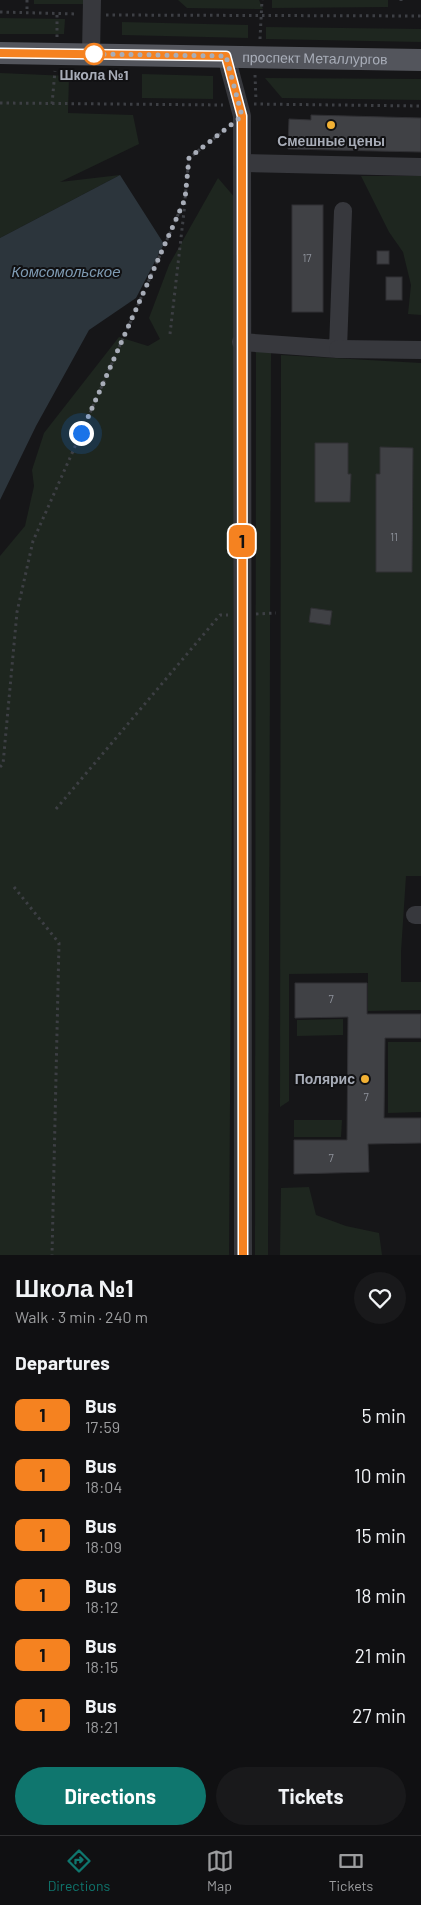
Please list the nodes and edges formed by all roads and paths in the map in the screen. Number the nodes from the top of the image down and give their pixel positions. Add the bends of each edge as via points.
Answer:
1 (27, 0) edge
2 (262, 0) edge
3 (92, 8) edge
4 (0, 12) edge
5 (27, 12) junction
6 (262, 16) junction
7 (421, 16) edge
8 (0, 53) edge
9 (91, 54) junction
10 (226, 56) junction
11 (259, 57) junction
12 (421, 60) edge
13 (0, 103) edge
14 (421, 106) edge
15 (246, 108) junction
16 (242, 163) junction
17 (421, 167) edge
18 (185, 199) junction
19 (343, 211) dead end
20 (170, 334) dead end
21 (242, 342) junction
22 (338, 349) junction
23 (421, 350) edge
24 (276, 613) dead end
25 (242, 614) junction
26 (0, 767) edge
27 (56, 809) dead end
28 (14, 887) dead end
29 (52, 1255) edge
30 (243, 1255) edge

1 - 5 path
2 - 6 path
3 - 5 path
3 - 6 path
3 - 9 street
4 - 5 path
6 - 7 path
6 - 11 path
8 - 9 main road, проспект Металлургов
9 - 10 main road, проспект Металлургов
10 - 11 main road, проспект Металлургов
10 - 15 street
11 - 12 main road, проспект Металлургов
11 - 15 path
13 - 15 path
14 - 15 path
15 - 16 street
15 - 18 path via 189,158
16 - 17 street
16 - 21 street
18 - 20 path
18 - 26 path via 33,541 17,612 3,764
19 - 22 street
21 - 22 street
21 - 25 street
22 - 23 street
24 - 25 path
25 - 27 path via 220,615
25 - 30 street
28 - 29 path via 59,943

